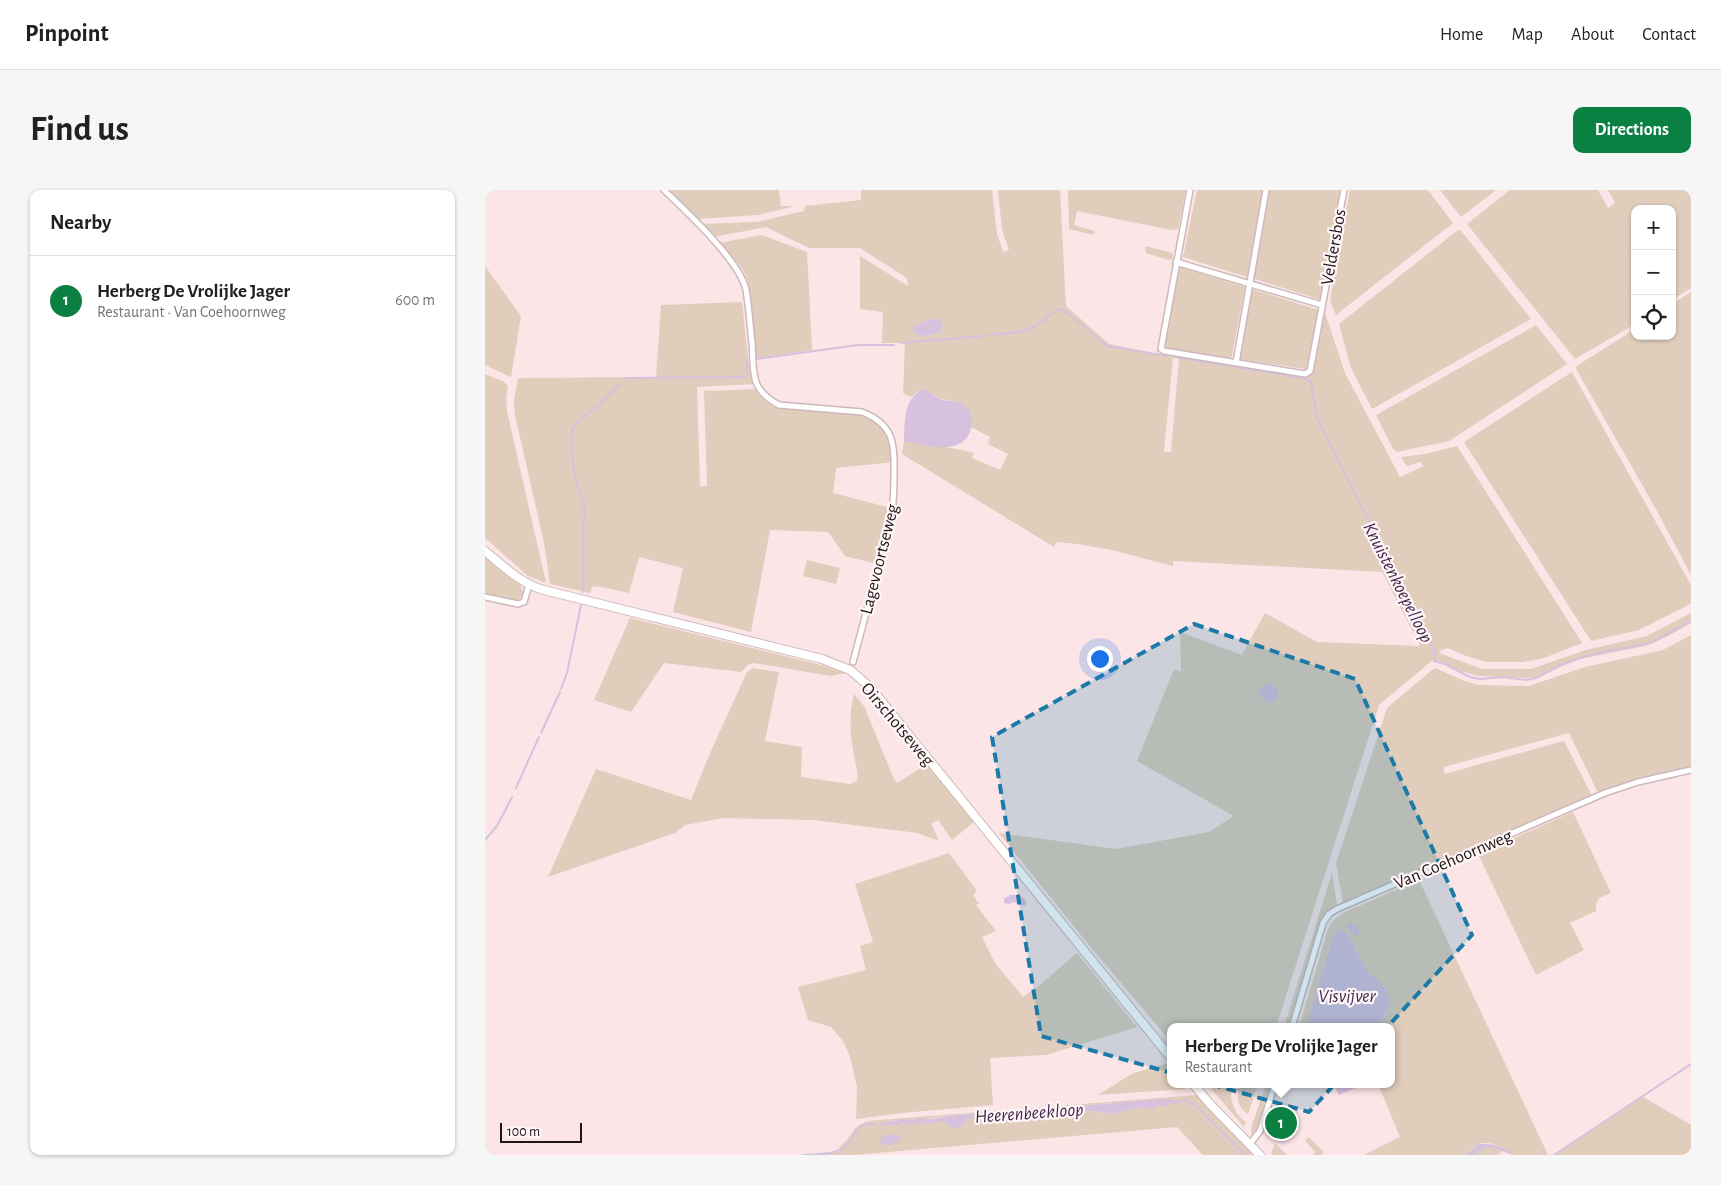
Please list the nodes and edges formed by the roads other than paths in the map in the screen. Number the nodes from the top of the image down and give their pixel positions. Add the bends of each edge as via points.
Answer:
1 (664, 190) edge
2 (1190, 190) edge
3 (1266, 190) edge
4 (1344, 190) edge
5 (1177, 262) junction
6 (1249, 283) junction
7 (1322, 305) junction
8 (1236, 362) junction
9 (485, 550) edge
10 (529, 585) junction
11 (485, 597) edge
12 (853, 662) joint
13 (850, 670) junction
14 (1691, 770) edge
15 (1293, 1023) edge
16 (1167, 1053) edge
17 (1197, 1088) edge
18 (1274, 1088) edge
19 (1249, 1144) junction
20 (1260, 1155) edge

1 - 12 street, Lagevoortseweg via 700,225 741,276 746,289 752,369 760,391 779,405 863,412 874,417 891,436 895,451 891,519
2 - 5 street, Veldersbos
3 - 6 street
4 - 7 street, Veldersbos
5 - 6 street, Veldersbos
5 - 8 street, Veldersbos via 1161,349
6 - 7 street, Veldersbos
6 - 8 street
7 - 8 street, Veldersbos via 1308,374
9 - 10 street, Oirschotseweg
10 - 11 street via 523,602 518,604
10 - 13 street, Oirschotseweg via 822,659
12 - 13 street, Lagevoortseweg
13 - 16 street, Oirschotseweg via 870,687
14 - 15 street, Van Coehoornweg via 1605,793 1329,914 1323,923
17 - 19 street
18 - 19 street via 1260,1131
19 - 20 street

